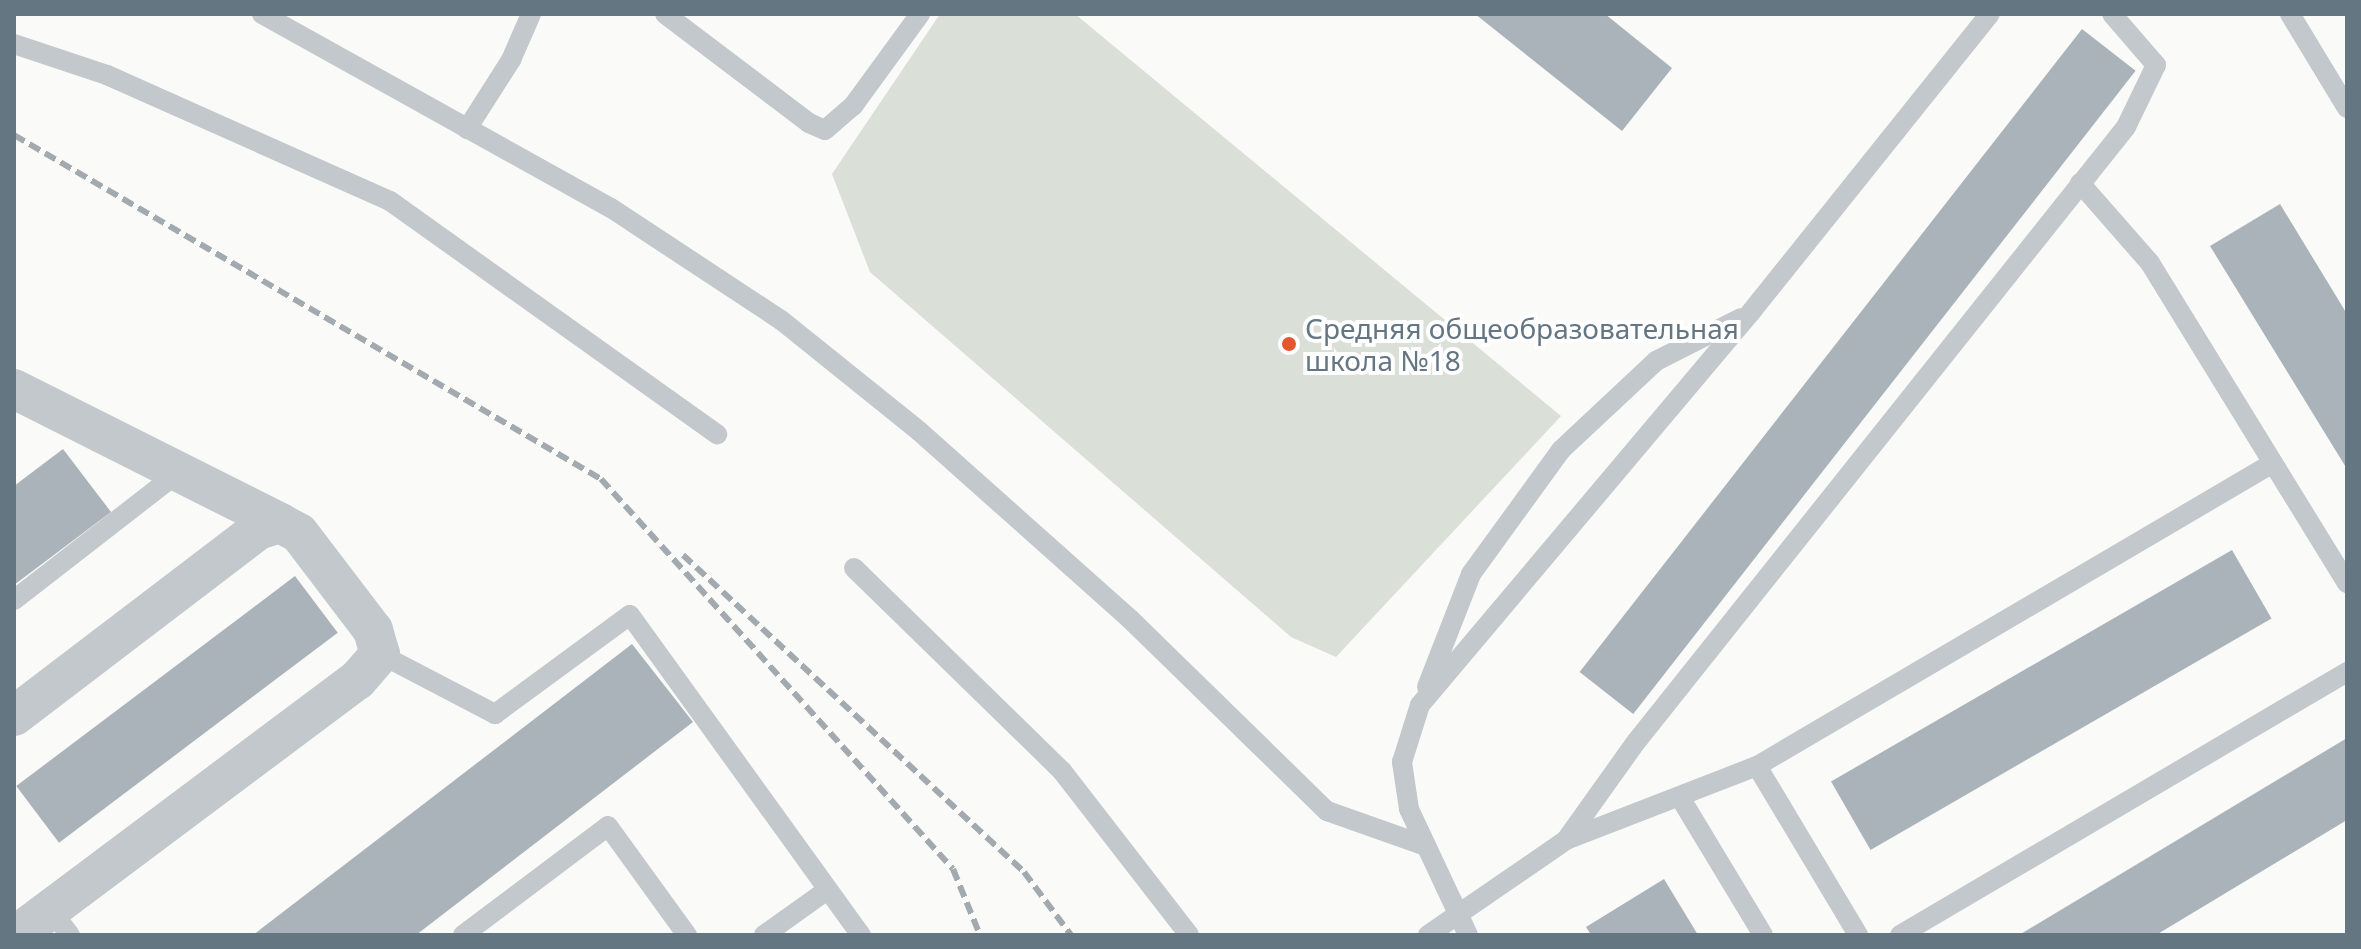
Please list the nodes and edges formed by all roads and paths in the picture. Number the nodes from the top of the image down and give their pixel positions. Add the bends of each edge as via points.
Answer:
1 (262, 14) edge
2 (531, 14) edge
3 (665, 14) edge
4 (920, 14) edge
5 (1990, 14) edge
6 (2112, 14) edge
7 (2290, 14) edge
8 (14, 44) edge
9 (2347, 108) edge
10 (467, 129) junction
11 (2080, 183) junction
12 (1751, 312) junction
13 (14, 389) edge
14 (717, 434) dead end
15 (2273, 463) junction
16 (179, 472) junction
17 (280, 523) junction
18 (854, 568) dead end
19 (2347, 583) edge
20 (14, 600) edge
21 (380, 654) junction
22 (2347, 672) edge
23 (1420, 705) junction
24 (14, 716) edge
25 (1757, 766) junction
26 (1681, 799) junction
27 (1566, 840) junction
28 (1426, 846) junction
29 (827, 890) junction
30 (1455, 914) junction
31 (60, 922) edge
32 (16, 935) edge
33 (463, 935) edge
34 (687, 935) edge
35 (764, 935) edge
36 (861, 935) edge
37 (1189, 935) edge
38 (1428, 935) edge
39 (1468, 935) edge
40 (1763, 935) edge
41 (1858, 935) edge
42 (1900, 935) edge

1 - 10 lane
2 - 10 lane via 511,60
3 - 4 lane via 825,130 853,106
5 - 12 lane
6 - 11 lane via 2156,65 2126,127
7 - 9 lane
8 - 14 lane via 107,75 390,201
10 - 28 lane via 611,208 781,320 919,431 1130,619 1327,811
11 - 15 lane via 2150,263
11 - 27 lane via 1645,729
12 - 23 lane
12 - 23 lane via 1656,361 1561,450 1471,574
13 - 16 street
15 - 19 lane
15 - 25 lane
16 - 17 street
16 - 20 lane
17 - 21 street via 299,533 373,630
17 - 24 street via 258,530
18 - 37 lane via 1062,771
21 - 29 lane via 495,714 630,615
21 - 31 street via 357,680
22 - 42 lane
23 - 28 lane via 1402,762 1409,809
25 - 26 lane
25 - 41 lane
26 - 27 lane
26 - 40 lane
27 - 30 lane
28 - 30 lane
29 - 35 lane
29 - 36 lane
30 - 38 lane
30 - 39 lane
31 - 32 street
33 - 34 lane via 608,826

